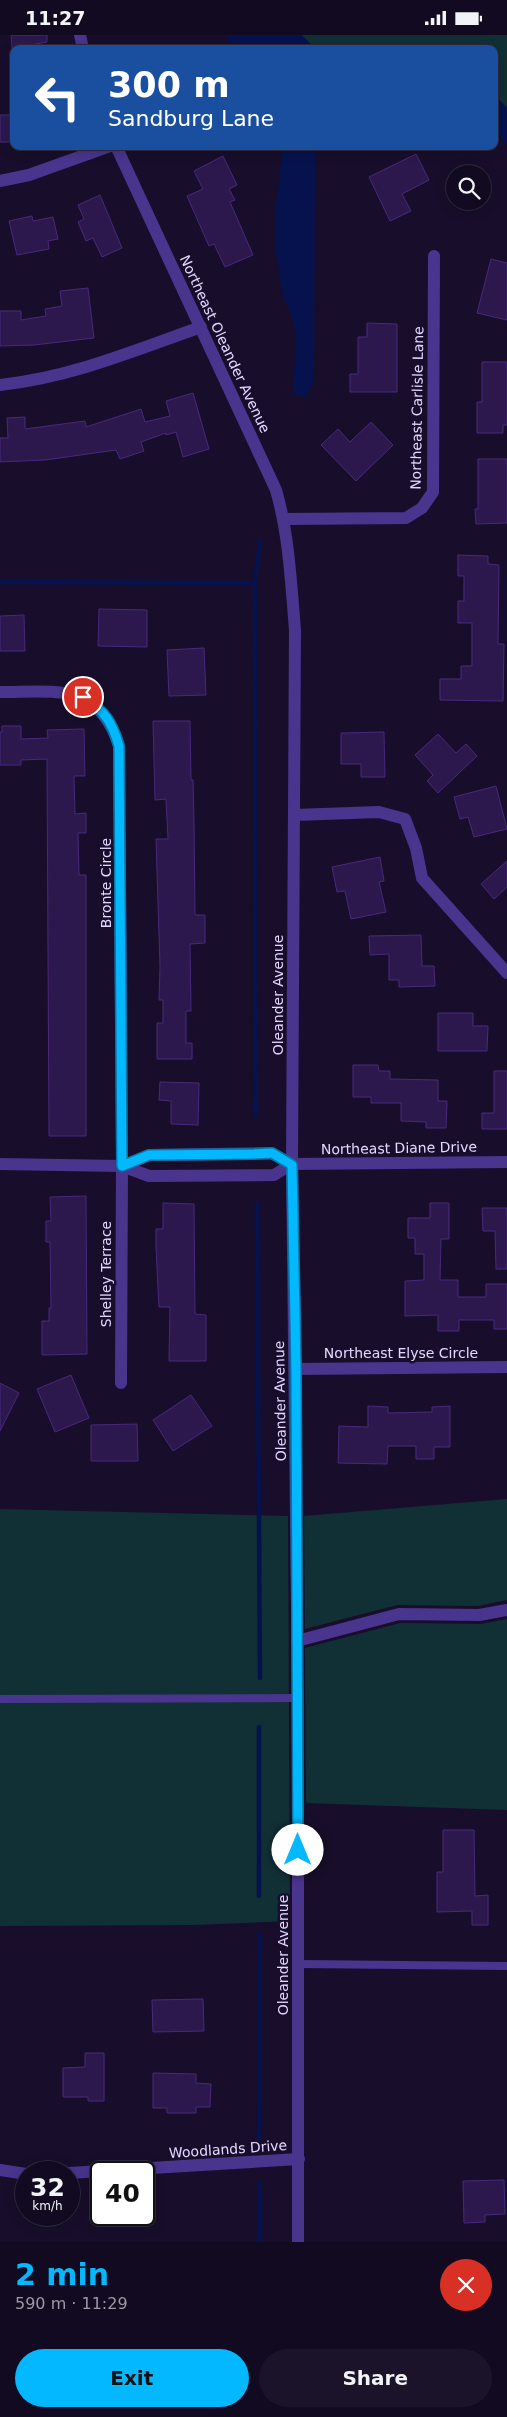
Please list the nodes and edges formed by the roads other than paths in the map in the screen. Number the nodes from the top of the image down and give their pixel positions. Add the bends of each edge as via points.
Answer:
1 (99, 150) edge
2 (118, 150) edge
3 (0, 181) edge
4 (434, 256) dead end
5 (201, 327) junction
6 (0, 385) edge
7 (285, 519) junction
8 (289, 559) joint
9 (0, 692) edge
10 (295, 815) junction
11 (507, 973) edge
12 (507, 1162) edge
13 (0, 1164) edge
14 (292, 1165) junction
15 (122, 1166) junction
16 (507, 1367) edge
17 (296, 1369) junction
18 (121, 1383) dead end
19 (507, 1610) edge
20 (297, 1641) junction
21 (298, 1698) junction
22 (0, 1699) edge
23 (298, 1964) junction
24 (507, 1965) edge
25 (299, 2159) junction
26 (0, 2170) edge
27 (15, 2172) edge
28 (80, 2172) edge
29 (298, 2242) edge

1 - 3 street via 29,175
2 - 5 street, Northeast Oleander Avenue
4 - 7 street, Northeast Carlisle Lane via 433,492 422,508 406,518
5 - 6 street via 93,366 38,381
5 - 7 street, Northeast Oleander Avenue via 276,489
7 - 8 street, Northeast Oleander Avenue
8 - 10 street, Oleander Avenue via 295,630
9 - 15 street, Bronte Circle via 66,693 83,697 106,715 119,746
10 - 11 street via 379,812 405,819 416,848 422,878
10 - 14 street, Oleander Avenue
12 - 14 street, Northeast Diane Drive
13 - 15 street
14 - 15 street via 274,1175 168,1176 149,1176
14 - 15 street via 272,1153 149,1155
14 - 17 street, Oleander Avenue
15 - 18 street, Shelley Terrace
16 - 17 street, Northeast Elyse Circle
17 - 20 street, Oleander Avenue
19 - 20 street via 479,1615 399,1614
20 - 21 street, Oleander Avenue
21 - 22 lane
21 - 23 street, Oleander Avenue
23 - 24 lane
23 - 25 street, Oleander Avenue
25 - 28 street, Woodlands Drive
25 - 29 street, Oleander Avenue
26 - 27 street

